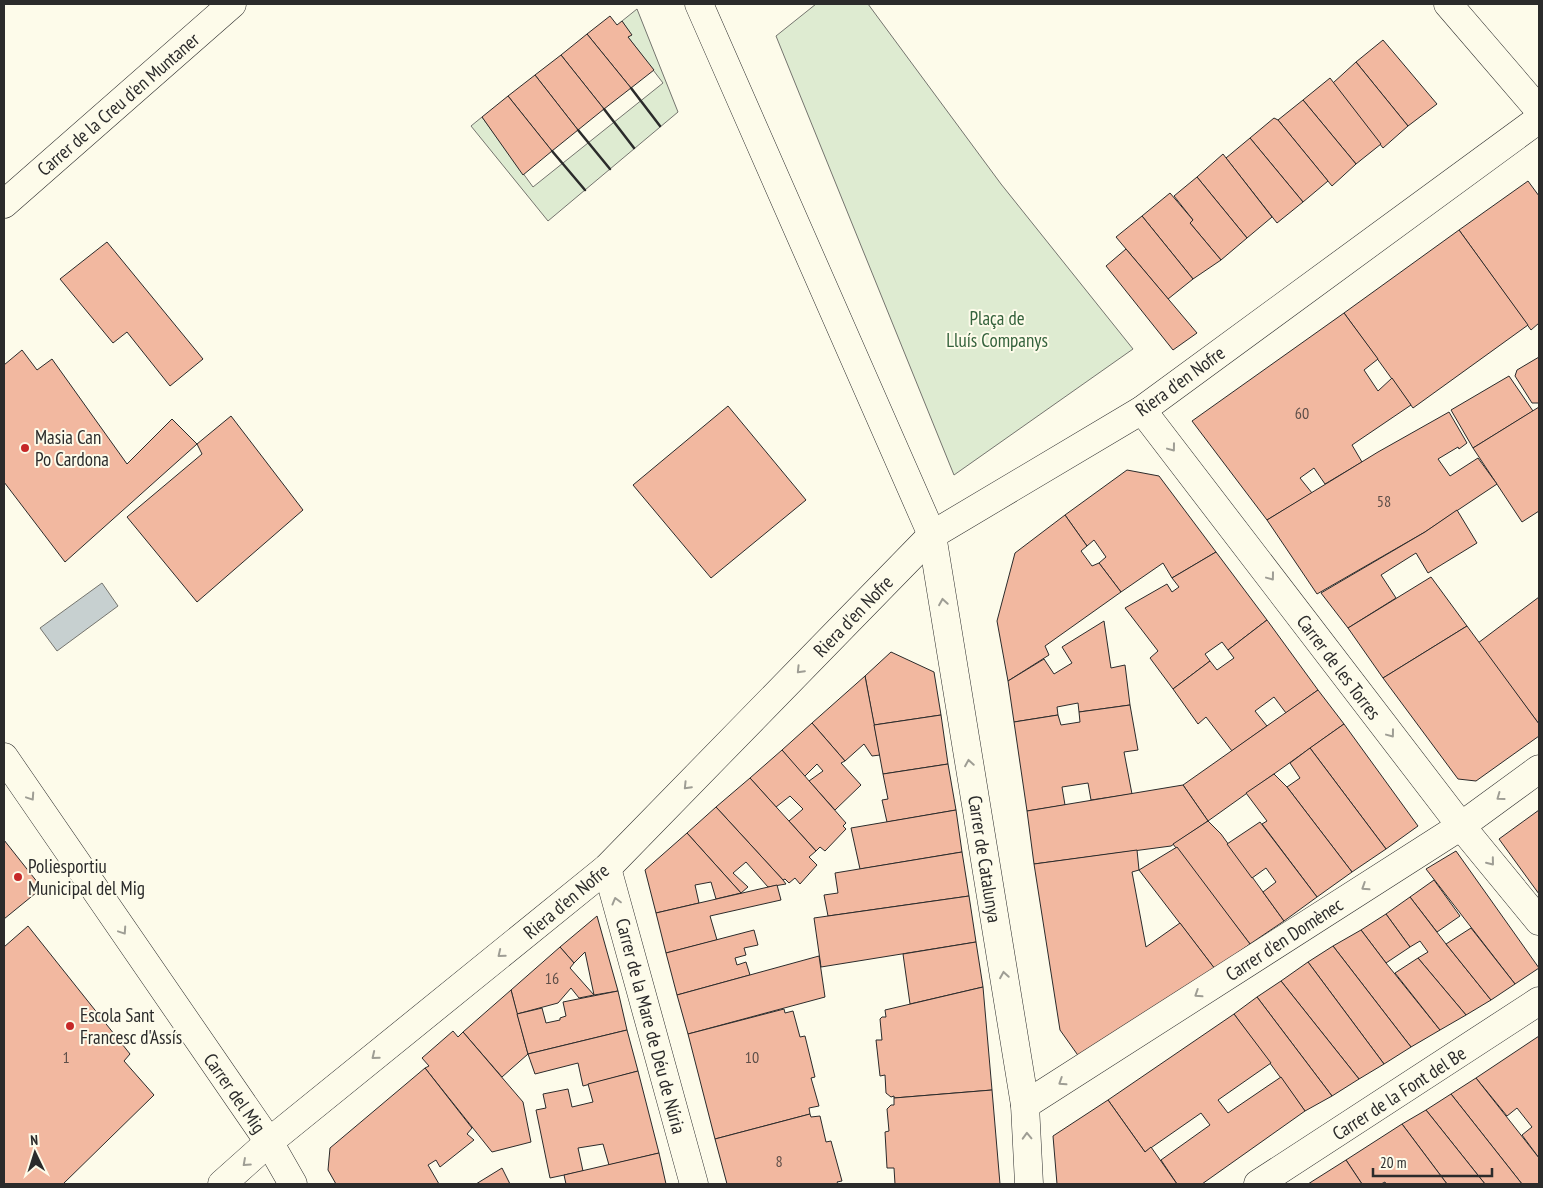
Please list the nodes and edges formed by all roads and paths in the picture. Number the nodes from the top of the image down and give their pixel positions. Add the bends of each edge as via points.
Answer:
1 (232, 4) edge
2 (699, 4) edge
3 (1448, 4) edge
4 (1539, 110) edge
5 (1539, 118) edge
6 (4, 204) edge
7 (1142, 410) junction
8 (932, 535) junction
9 (4, 757) edge
10 (1539, 768) edge
11 (1461, 826) junction
12 (607, 868) junction
13 (1539, 921) edge
14 (1539, 1001) edge
15 (1026, 1105) junction
16 (269, 1142) junction
17 (222, 1184) edge
18 (293, 1184) edge
19 (694, 1184) edge
20 (1029, 1184) edge
21 (1258, 1184) edge

1 - 6 street, Carrer de la Creu d'en Muntaner
2 - 8 street
3 - 4 street
5 - 7 street, Riera d'en Nofre
7 - 8 street, Riera d'en Nofre
7 -> 11 street, Carrer de les Torres
8 -> 12 street, Riera d'en Nofre
15 -> 8 street, Carrer de Catalunya
9 -> 16 street, Carrer del Mig
10 -> 11 street, Carrer d'en Domènec
11 -> 13 street, Carrer de les Torres
11 -> 15 street, Carrer d'en Domènec
12 -> 16 street, Riera d'en Nofre
19 -> 12 street, Carrer de la Mare de Déu de Núria
14 - 21 street, Carrer de la Font del Be
20 -> 15 street, Carrer de Catalunya
16 -> 17 street, Riera d'en Nofre
16 - 18 street, Carrer del Mig

